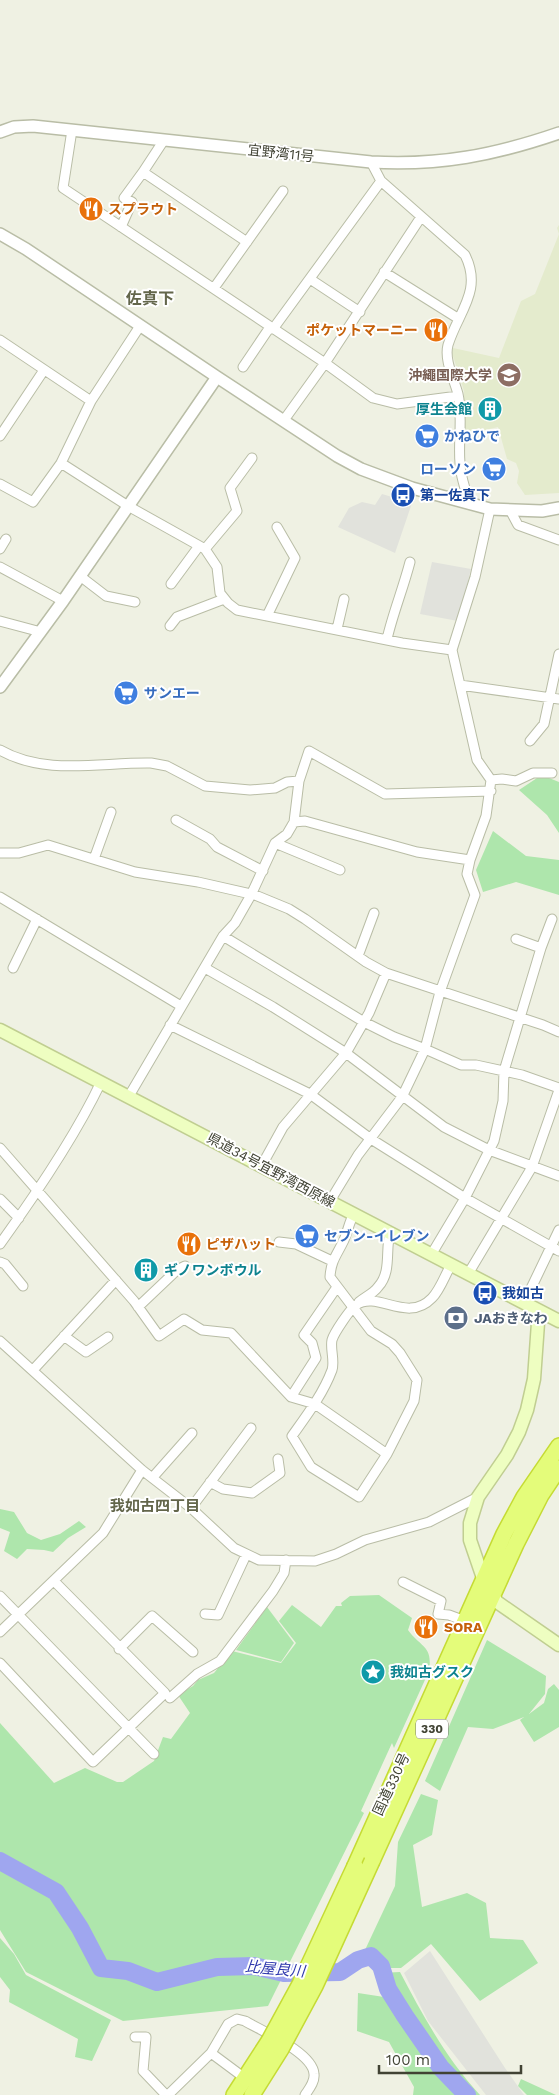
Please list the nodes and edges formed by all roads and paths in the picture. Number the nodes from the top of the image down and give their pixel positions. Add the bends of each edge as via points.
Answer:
1 (72, 130) junction
2 (0, 132) edge
3 (559, 133) edge
4 (164, 140) junction
5 (371, 162) junction
6 (143, 172) junction
7 (381, 181) junction
8 (283, 190) dead end
9 (421, 217) junction
10 (121, 228) junction
11 (0, 234) edge
12 (247, 242) junction
13 (384, 272) junction
14 (310, 279) junction
15 (214, 288) junction
16 (360, 312) junction
17 (459, 319) junction
18 (140, 326) junction
19 (271, 328) junction
20 (0, 340) edge
21 (324, 363) junction
22 (243, 367) dead end
23 (44, 370) junction
24 (217, 377) junction
25 (458, 396) junction
26 (91, 401) junction
27 (284, 420) junction
28 (0, 436) edge
29 (252, 458) dead end
30 (61, 464) junction
31 (0, 484) edge
32 (470, 504) junction
33 (128, 506) junction
34 (559, 508) edge
35 (490, 509) junction
36 (510, 510) junction
37 (277, 528) dead end
38 (6, 539) dead end
39 (559, 540) edge
40 (202, 548) junction
41 (0, 549) edge
42 (410, 562) dead end
43 (0, 567) edge
44 (80, 576) junction
45 (171, 584) dead end
46 (224, 599) junction
47 (344, 599) dead end
48 (63, 601) junction
49 (135, 602) dead end
50 (266, 616) junction
51 (0, 621) edge
52 (170, 626) dead end
53 (337, 629) junction
54 (41, 632) junction
55 (387, 639) junction
56 (452, 650) junction
57 (559, 654) edge
58 (460, 685) junction
59 (0, 688) edge
60 (549, 697) junction
61 (559, 698) edge
62 (530, 741) dead end
63 (0, 750) edge
64 (552, 772) dead end
65 (491, 780) junction
66 (299, 781) junction
67 (491, 791) junction
68 (111, 812) dead end
69 (176, 820) dead end
70 (294, 822) junction
71 (275, 843) junction
72 (0, 853) edge
73 (94, 859) junction
74 (470, 860) junction
75 (340, 870) dead end
76 (263, 871) junction
77 (251, 894) junction
78 (0, 897) edge
79 (374, 913) dead end
80 (37, 919) junction
81 (552, 919) dead end
82 (223, 936) junction
83 (516, 938) dead end
84 (542, 948) junction
85 (358, 956) junction
86 (13, 968) dead end
87 (205, 968) junction
88 (386, 973) junction
89 (440, 992) junction
90 (181, 1006) junction
91 (521, 1018) junction
92 (364, 1022) junction
93 (170, 1025) junction
94 (0, 1030) edge
95 (559, 1032) edge
96 (425, 1049) junction
97 (346, 1053) junction
98 (504, 1070) junction
99 (101, 1082) junction
100 (559, 1089) edge
101 (310, 1094) junction
102 (129, 1096) junction
103 (402, 1097) junction
104 (370, 1139) junction
105 (0, 1148) edge
106 (489, 1150) junction
107 (262, 1165) junction
108 (532, 1167) junction
109 (559, 1176) edge
110 (37, 1189) junction
111 (465, 1198) junction
112 (0, 1199) edge
113 (330, 1201) junction
114 (354, 1214) junction
115 (501, 1217) junction
116 (19, 1218) junction
117 (559, 1230) edge
118 (390, 1233) junction
119 (279, 1242) dead end
120 (0, 1244) edge
121 (555, 1249) edge
122 (431, 1255) junction
123 (332, 1261) junction
124 (0, 1262) edge
125 (450, 1265) junction
126 (185, 1266) dead end
127 (468, 1274) junction
128 (116, 1280) junction
129 (23, 1286) dead end
130 (337, 1287) junction
131 (524, 1303) junction
132 (354, 1306) junction
133 (138, 1307) junction
134 (541, 1312) junction
135 (559, 1321) edge
136 (64, 1336) junction
137 (108, 1337) dead end
138 (0, 1342) edge
139 (33, 1370) junction
140 (291, 1396) junction
141 (315, 1404) junction
142 (251, 1428) dead end
143 (192, 1433) dead end
144 (559, 1446) edge
145 (387, 1454) junction
146 (278, 1459) dead end
147 (559, 1468) edge
148 (142, 1470) junction
149 (153, 1477) junction
150 (210, 1482) junction
151 (478, 1497) junction
152 (191, 1508) junction
153 (246, 1555) junction
154 (286, 1560) junction
155 (484, 1578) junction
156 (54, 1581) junction
157 (403, 1582) dead end
158 (0, 1596) edge
159 (492, 1596) junction
160 (19, 1614) junction
161 (205, 1614) dead end
162 (465, 1621) junction
163 (0, 1632) edge
164 (559, 1645) edge
165 (119, 1649) junction
166 (192, 1652) dead end
167 (0, 1663) edge
168 (170, 1698) dead end
169 (129, 1727) junction
170 (154, 1754) dead end
171 (135, 2037) dead end
172 (275, 2045) junction
173 (211, 2052) junction
174 (246, 2079) junction
175 (167, 2095) edge
176 (234, 2095) edge
177 (252, 2095) edge
178 (305, 2095) edge

1 - 2 street, 宜野湾11号 via 33,126
1 - 4 street, 宜野湾11号
1 - 10 street via 63,188
3 - 5 street, 宜野湾11号 via 460,160 413,164
4 - 5 street, 宜野湾11号
4 - 6 street
5 - 7 street
6 - 10 street via 124,198 132,202
6 - 12 street
7 - 9 street
7 - 14 street
8 - 12 street
9 - 13 street
9 - 17 street via 465,255 471,268 470,292
10 - 15 street
11 - 18 street via 26,248
12 - 15 street
13 - 16 street
13 - 17 street
14 - 16 street
14 - 19 street
15 - 19 street
16 - 21 street
17 - 25 street via 448,347
18 - 24 street
18 - 26 street
19 - 21 street
19 - 22 street
20 - 23 street
21 - 25 street via 373,398 397,404
21 - 27 street
23 - 26 street
23 - 28 street
24 - 27 street
24 - 33 street
25 - 32 street via 460,465
26 - 30 street
27 - 32 street via 360,469
29 - 40 street via 230,488 237,511
30 - 31 street via 33,502
30 - 33 street
32 - 35 street
33 - 40 street
33 - 44 street
34 - 36 street
35 - 36 street
35 - 56 street via 475,577
36 - 39 street via 518,525
37 - 50 street via 295,558
38 - 41 street
40 - 45 street
40 - 46 street via 217,567 220,593
42 - 55 street
43 - 48 street
44 - 48 street
44 - 49 street via 106,596
46 - 50 street via 237,610
46 - 52 street via 177,616
47 - 53 street
48 - 54 street
50 - 53 street
51 - 54 street
53 - 55 street
54 - 59 street
55 - 56 street
56 - 58 street
57 - 60 street
58 - 60 street
58 - 65 street via 477,760
60 - 61 street
60 - 62 street via 544,724
63 - 66 street via 13,758 45,766 151,763 167,766 205,786 250,790 275,788
64 - 65 street via 534,773 516,781
65 - 67 street
66 - 67 street via 309,751 385,794
66 - 70 street
67 - 74 street
68 - 73 street
69 - 76 street via 210,839 217,847
70 - 71 street via 287,834
70 - 74 street via 305,821 417,852
71 - 75 street
71 - 76 street
72 - 73 street via 19,853 48,845
73 - 77 street via 135,872
74 - 89 street via 467,874 475,895
76 - 77 street
77 - 82 street
77 - 85 street via 289,909
78 - 80 street
79 - 85 street
80 - 86 street
80 - 90 street
81 - 84 street
82 - 87 street
82 - 92 street
83 - 84 street
84 - 91 street
85 - 88 street
87 - 90 street
87 - 97 street
88 - 89 street
88 - 92 street
89 - 91 street
89 - 96 street
90 - 93 street
91 - 95 street
91 - 98 street
92 - 96 street
92 - 97 street
93 - 101 street
93 - 102 street
94 - 99 main road, 県道34号宜野湾西原線
96 - 98 street via 461,1065
96 - 103 street
97 - 101 street
97 - 103 street
98 - 100 street
98 - 106 street via 500,1120
99 - 102 main road, 県道34号宜野湾西原線
99 - 110 street
100 - 108 street
101 - 104 street
101 - 107 street via 283,1127
102 - 107 main road, 県道34号宜野湾西原線
103 - 104 street
103 - 106 street via 444,1127
104 - 111 street
104 - 113 street
105 - 110 street
106 - 108 street
106 - 111 street
107 - 113 main road, 県道34号宜野湾西原線
108 - 109 street
108 - 115 street
110 - 116 street
110 - 128 street
111 - 115 street
111 - 122 street
112 - 116 street
113 - 114 main road, 県道34号宜野湾西原線
114 - 118 main road, 県道34号宜野湾西原線
114 - 123 street
115 - 121 street
115 - 127 street
116 - 120 street
117 - 121 street
118 - 122 main road, 県道34号宜野湾西原線
118 - 132 street via 385,1276 378,1288
119 - 123 street via 296,1244
121 - 131 street
122 - 125 main road, 県道34号宜野湾西原線
123 - 130 street via 330,1277
124 - 129 street
125 - 127 main road, 県道34号宜野湾西原線
125 - 132 street via 433,1297 424,1305 406,1309 372,1301
126 - 133 street via 176,1270
127 - 131 main road, 県道34号宜野湾西原線
128 - 133 street
128 - 136 street
130 - 132 street
130 - 140 street via 304,1335 312,1343 316,1358
131 - 134 main road, 県道34号宜野湾西原線
132 - 141 street via 332,1338 332,1369
132 - 145 street via 370,1331 392,1344 400,1353 416,1380 414,1401
133 - 140 street via 159,1336 184,1319 202,1330 231,1333
134 - 135 main road, 県道34号宜野湾西原線
134 - 151 main road via 534,1379 519,1432
136 - 137 street via 86,1352
136 - 139 street
138 - 139 street
139 - 148 street
140 - 141 street
141 - 145 street
141 - 145 street via 292,1436 311,1466 358,1497
142 - 150 street
143 - 149 street
144 - 155 highway, 国道330号 / 330 via 514,1514
146 - 150 street via 280,1473 252,1493 223,1489
147 - 159 highway, 国道330号 / 330 via 529,1518
148 - 149 street
148 - 156 street via 102,1533
149 - 152 street
150 - 152 street
151 - 154 street via 429,1522 365,1540 336,1554 314,1561
151 - 155 main road via 470,1523 470,1540
152 - 153 street
153 - 154 street via 259,1560
153 - 161 street via 218,1616
154 - 168 street via 284,1573 273,1591 220,1661 197,1674
155 - 159 main road
155 - 162 highway, 国道330号 / 330
156 - 160 street
156 - 165 street
157 - 162 street via 441,1601 438,1614
158 - 160 street
159 - 164 main road
159 - 172 highway, 国道330号 / 330, bridge via 314,1986
160 - 163 street
160 - 169 street
162 - 172 highway, 国道330号 / 330, bridge
165 - 166 street via 152,1616
165 - 169 street via 165,1693
167 - 169 street via 93,1762
169 - 170 street
171 - 175 street via 146,2037 143,2071
172 - 174 highway, 国道330号 / 330
172 - 177 highway, 国道330号 / 330
173 - 174 street
173 - 175 street
173 - 178 street via 228,2024 237,2019 245,2021 311,2064 313,2082
174 - 176 highway, 国道330号 / 330

